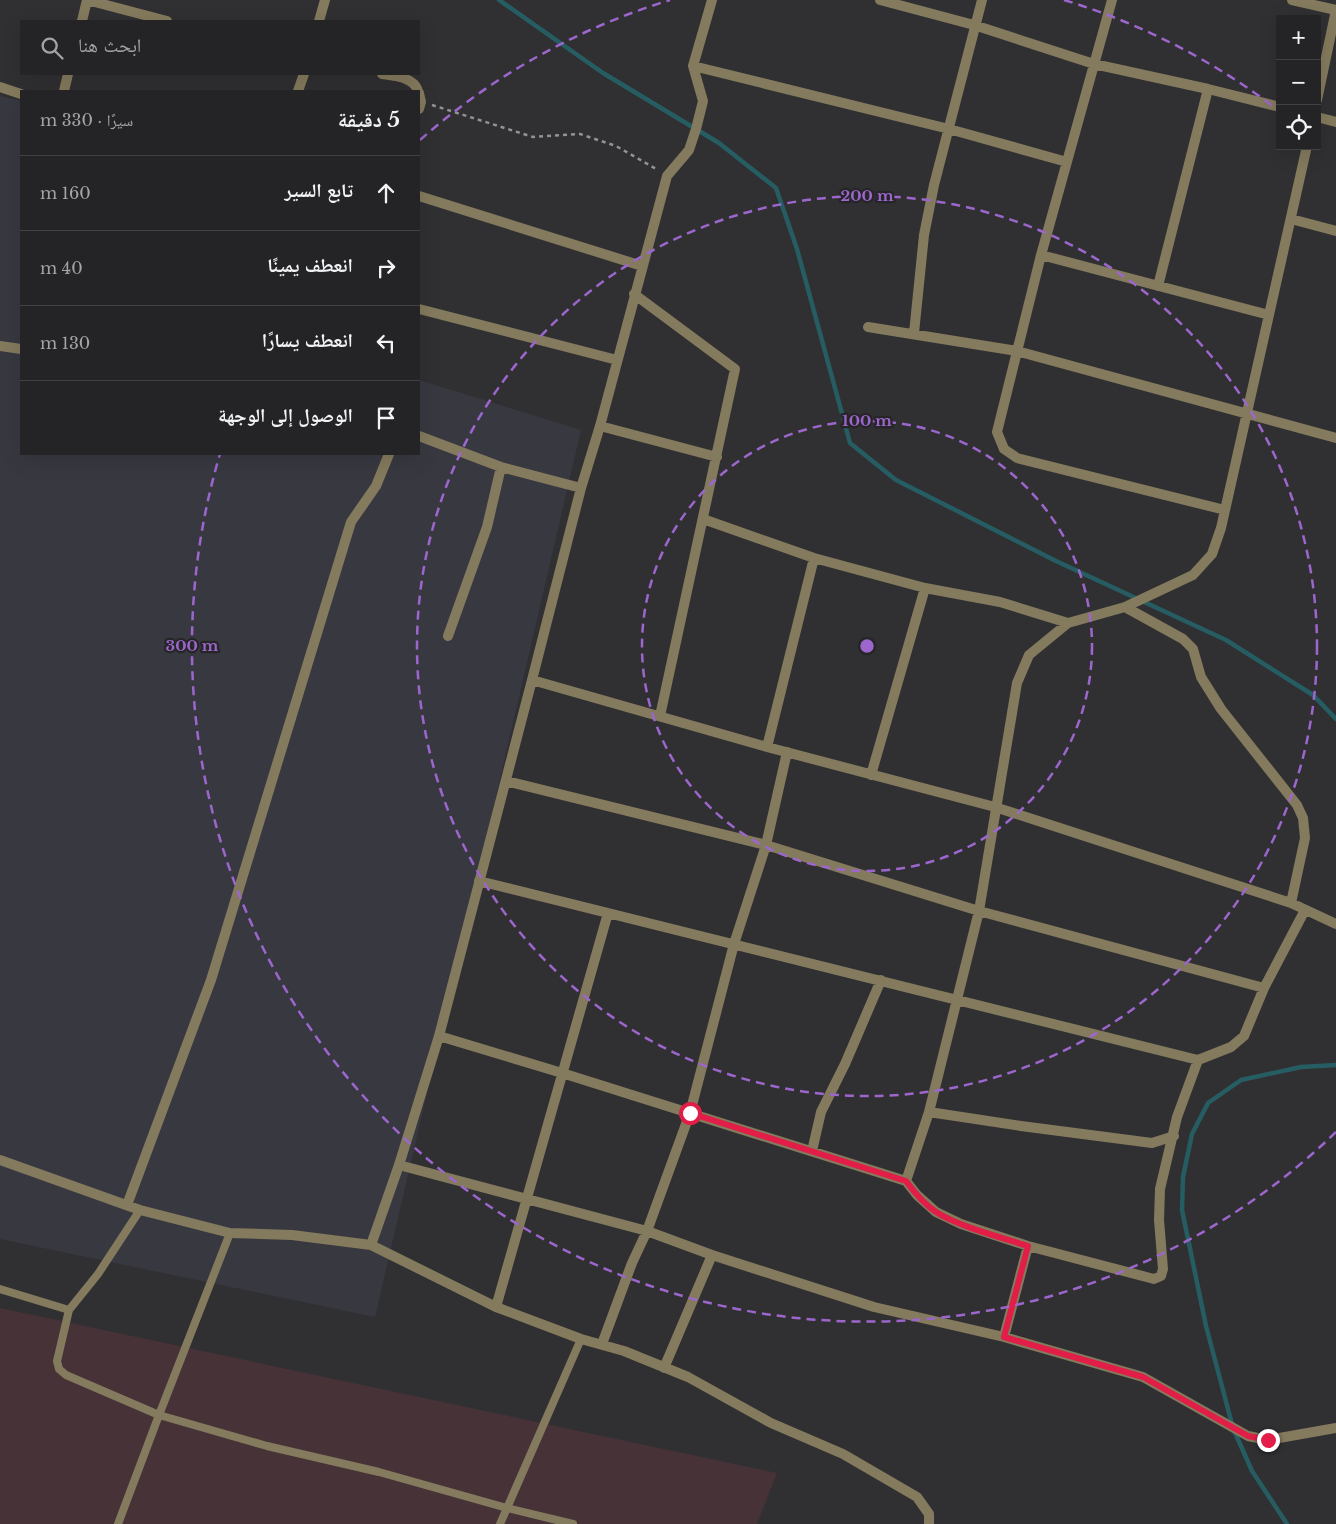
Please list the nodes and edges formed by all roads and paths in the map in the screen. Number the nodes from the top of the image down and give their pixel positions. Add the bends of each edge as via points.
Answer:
1 (87, 0) edge
2 (325, 0) edge
3 (712, 0) edge
4 (880, 0) edge
5 (982, 0) edge
6 (1112, 0) edge
7 (1292, 0) edge
8 (1336, 10) edge
9 (82, 20) edge
10 (164, 20) edge
11 (319, 20) edge
12 (974, 25) junction
13 (1094, 64) junction
14 (693, 66) junction
15 (68, 75) edge
16 (304, 75) edge
17 (387, 75) edge
18 (1321, 81) edge
19 (0, 87) edge
20 (1208, 89) junction
21 (64, 90) edge
22 (298, 90) edge
23 (417, 90) edge
24 (20, 94) edge
25 (420, 99) edge
26 (1276, 106) edge
27 (1321, 118) edge
28 (1336, 122) edge
29 (948, 129) junction
30 (1306, 150) edge
31 (1067, 162) junction
32 (667, 176) junction
33 (420, 196) edge
34 (1291, 219) junction
35 (1336, 230) edge
36 (1040, 255) junction
37 (642, 266) junction
38 (1158, 286) junction
39 (634, 294) junction
40 (420, 309) edge
41 (1269, 315) junction
42 (868, 327) dead end
43 (914, 333) junction
44 (0, 346) edge
45 (20, 349) edge
46 (1017, 351) junction
47 (617, 360) junction
48 (1247, 414) junction
49 (600, 426) junction
50 (420, 436) edge
51 (1336, 438) edge
52 (389, 455) edge
53 (717, 457) junction
54 (501, 467) junction
55 (580, 488) junction
56 (1225, 510) junction
57 (703, 519) junction
58 (814, 558) junction
59 (925, 588) junction
60 (1125, 607) junction
61 (1068, 623) junction
62 (448, 636) dead end
63 (532, 680) junction
64 (660, 716) junction
65 (767, 747) junction
66 (788, 752) junction
67 (871, 775) junction
68 (506, 781) junction
69 (996, 807) junction
70 (766, 845) junction
71 (480, 881) junction
72 (1291, 903) junction
73 (1305, 910) junction
74 (979, 911) junction
75 (608, 913) junction
76 (1336, 924) edge
77 (734, 944) junction
78 (881, 980) junction
79 (1264, 988) junction
80 (957, 1000) junction
81 (438, 1036) junction
82 (1198, 1060) junction
83 (562, 1073) junction
84 (929, 1112) junction
85 (690, 1113) junction
86 (1174, 1136) junction
87 (812, 1151) junction
88 (0, 1160) edge
89 (399, 1165) junction
90 (906, 1181) junction
91 (527, 1198) junction
92 (127, 1205) junction
93 (140, 1210) junction
94 (647, 1231) junction
95 (230, 1233) junction
96 (371, 1245) junction
97 (1028, 1246) junction
98 (712, 1255) junction
99 (0, 1289) edge
100 (496, 1307) junction
101 (68, 1310) junction
102 (1004, 1337) junction
103 (581, 1339) junction
104 (602, 1344) junction
105 (664, 1368) junction
106 (158, 1415) junction
107 (1336, 1428) edge
108 (507, 1508) junction
109 (118, 1524) edge
110 (500, 1524) edge
111 (573, 1524) edge
112 (929, 1524) edge

1 - 9 street
1 - 10 street
2 - 11 street
3 - 14 street
4 - 12 street
5 - 12 street
6 - 13 street
7 - 8 street
8 - 18 street
12 - 13 street
12 - 29 street
13 - 20 street
13 - 31 street
14 - 29 street
14 - 32 street via 703,101 701,111 689,150
15 - 21 street
16 - 22 street
17 - 23 street via 407,79
19 - 24 street
20 - 26 street
20 - 38 street
25 - 32 path via 533,137 580,134 616,146
27 - 28 street
29 - 31 street
29 - 43 street via 924,235
30 - 34 street
31 - 36 street
32 - 37 street
33 - 37 street
34 - 35 street
34 - 41 street
36 - 38 street
36 - 46 street
37 - 39 street
38 - 41 street
39 - 47 street
39 - 53 street via 735,369
40 - 47 street
41 - 48 street
42 - 43 street
43 - 46 street
44 - 45 street
46 - 48 street
46 - 56 street via 997,432 1004,449 1017,458
47 - 49 street
48 - 51 street
48 - 56 street
49 - 53 street
49 - 55 street
50 - 54 street
52 - 92 street via 376,486 351,522 210,980
53 - 57 street
54 - 55 street
54 - 62 street via 487,527
55 - 63 street
56 - 60 street via 1212,554 1193,574
57 - 58 street
57 - 64 street
58 - 59 street
58 - 65 street
59 - 61 street via 1000,602
59 - 67 street
60 - 61 street
60 - 72 street via 1182,639 1193,649 1201,677 1222,709 1296,805 1303,818 1305,838
61 - 69 street via 1029,655 1017,683
63 - 64 street
63 - 68 street
64 - 65 street
65 - 66 street
66 - 67 street
66 - 70 street
67 - 69 street
68 - 70 street
68 - 71 street
69 - 72 street
69 - 74 street
70 - 74 street
70 - 77 street
71 - 75 street
71 - 81 street
72 - 73 street
73 - 76 street
73 - 79 street
74 - 79 street
74 - 80 street
75 - 77 street
75 - 83 street
77 - 78 street
77 - 85 street
78 - 80 street
78 - 87 street via 821,1112
79 - 82 street via 1244,1036 1231,1047
80 - 82 street
80 - 84 street
81 - 83 street
81 - 89 street
82 - 86 street via 1177,1117
83 - 85 street
83 - 91 street
84 - 86 street via 1152,1143
84 - 90 street
85 - 87 street
85 - 94 street
86 - 97 street via 1160,1189 1161,1276 1154,1279
87 - 90 street
88 - 92 street
89 - 91 street
89 - 96 street
90 - 97 street via 936,1212 961,1224
91 - 94 street
91 - 100 street
92 - 93 street
93 - 95 street
93 - 101 lane via 98,1274
94 - 98 street
94 - 104 street
95 - 96 street via 292,1235
95 - 106 lane
96 - 100 street
97 - 102 street
98 - 102 street via 874,1307
98 - 105 street
99 - 101 lane
100 - 103 street
101 - 106 lane via 57,1361 59,1369
102 - 107 street via 1143,1377 1248,1436 1268,1440
103 - 104 street
103 - 108 lane
104 - 105 street
105 - 112 street via 771,1423 843,1454 917,1497 928,1514
106 - 108 lane
106 - 109 lane
108 - 110 lane
108 - 111 lane

